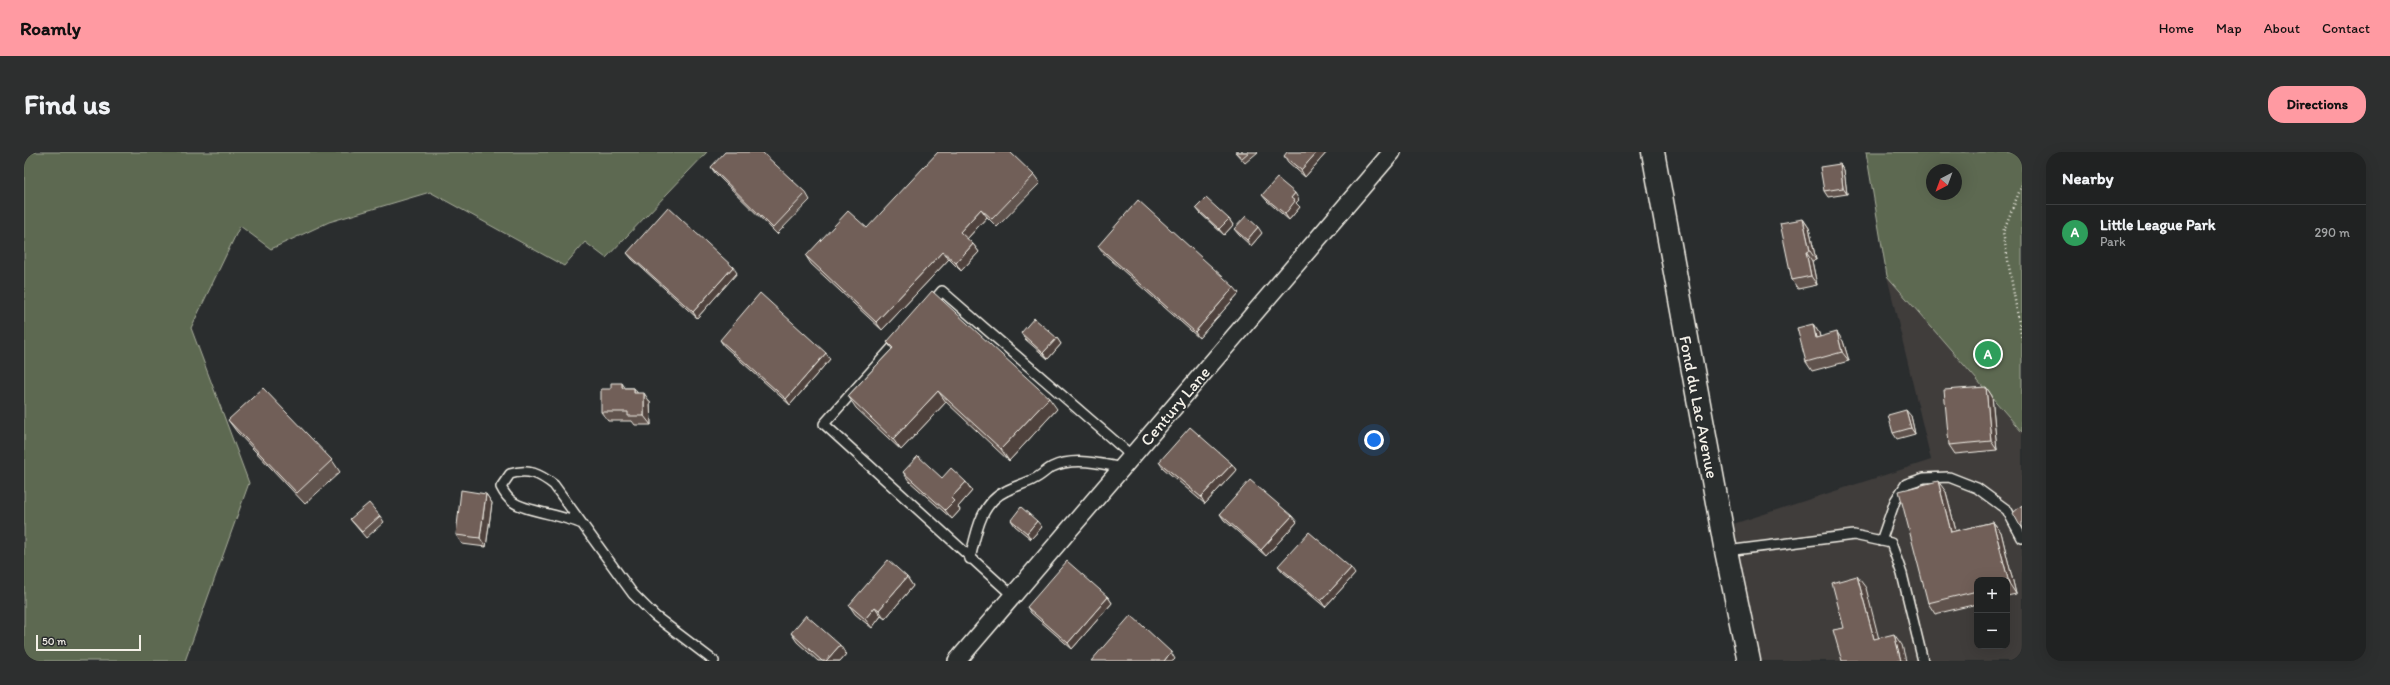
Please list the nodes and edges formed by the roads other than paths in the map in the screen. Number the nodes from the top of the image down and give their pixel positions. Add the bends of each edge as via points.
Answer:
1 (1392, 152) edge
2 (1653, 152) edge
3 (922, 314) edge
4 (906, 332) edge
5 (1127, 462) junction
6 (582, 524) junction
7 (2022, 538) edge
8 (1881, 541) junction
9 (1726, 551) junction
10 (970, 559) junction
11 (1013, 596) junction
12 (714, 661) edge
13 (957, 661) edge
14 (1749, 661) edge
15 (1923, 661) edge

1 - 5 street, Century Lane
2 - 9 main road, Fond du Lac Avenue
3 - 5 lane via 942,291
4 - 10 lane via 824,424
5 - 10 lane via 1072,462 1053,467 1035,479 1004,491 991,502 979,521
5 - 11 street, Century Lane
6 - 6 lane via 567,517 514,503 501,487 504,481 517,471 538,473 554,485
6 - 12 lane via 633,594 655,616
7 - 8 lane via 2007,510 1977,488 1949,477 1924,478 1906,484 1895,501
8 - 9 lane via 1854,535
8 - 15 lane via 1891,543 1902,574
9 - 14 main road, Fond du Lac Avenue
10 - 11 lane
11 - 13 street, Century Lane

